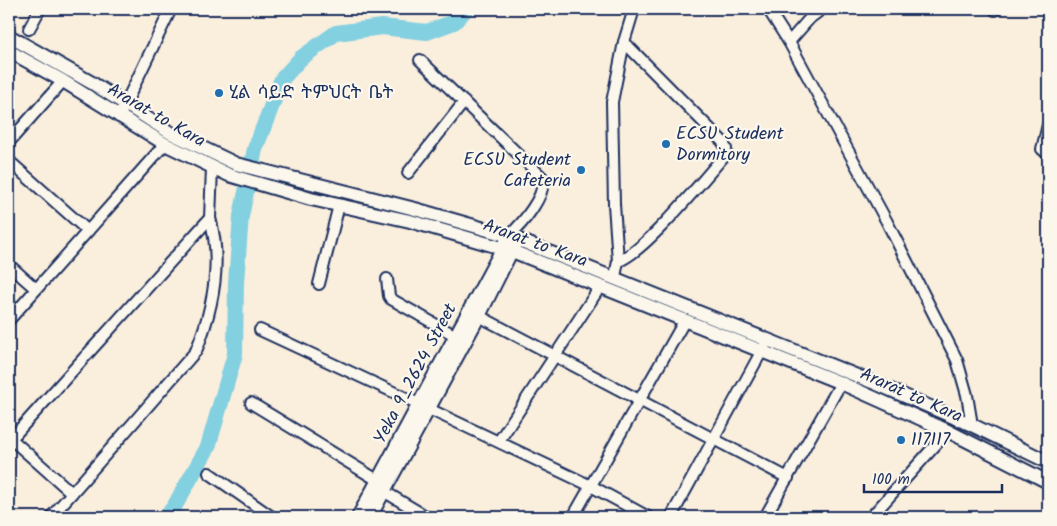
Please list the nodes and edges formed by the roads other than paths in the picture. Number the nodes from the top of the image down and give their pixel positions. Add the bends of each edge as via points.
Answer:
1 (40, 9) edge
2 (171, 9) edge
3 (634, 9) edge
4 (768, 9) edge
5 (822, 9) edge
6 (29, 29) dead end
7 (9, 36) edge
8 (624, 42) junction
9 (789, 42) junction
10 (9, 51) edge
11 (420, 60) dead end
12 (63, 81) junction
13 (464, 102) junction
14 (122, 111) junction
15 (1048, 125) edge
16 (9, 142) edge
17 (165, 144) junction
18 (1048, 154) edge
19 (9, 161) edge
20 (207, 161) junction
21 (408, 173) dead end
22 (257, 177) junction
23 (339, 205) junction
24 (412, 215) junction
25 (210, 218) junction
26 (88, 231) junction
27 (510, 243) junction
28 (618, 261) junction
29 (9, 265) edge
30 (615, 277) junction
31 (387, 279) dead end
32 (490, 283) junction
33 (319, 284) dead end
34 (600, 287) junction
35 (36, 290) junction
36 (479, 316) junction
37 (9, 320) edge
38 (685, 320) junction
39 (260, 330) dead end
40 (456, 336) junction
41 (765, 345) junction
42 (555, 356) junction
43 (841, 383) junction
44 (641, 400) junction
45 (250, 402) dead end
46 (424, 406) junction
47 (972, 425) junction
48 (948, 431) junction
49 (10, 438) edge
50 (715, 440) junction
51 (499, 441) junction
52 (1048, 462) edge
53 (209, 473) dead end
54 (788, 478) junction
55 (1047, 481) edge
56 (591, 486) junction
57 (382, 487) junction
58 (72, 493) junction
59 (51, 517) edge
60 (272, 517) edge
61 (358, 517) edge
62 (370, 517) edge
63 (427, 517) edge
64 (573, 517) edge
65 (648, 517) edge
66 (671, 517) edge
67 (765, 517) edge
68 (871, 517) edge

1 - 6 street
2 - 14 street
3 - 8 street
4 - 9 street
5 - 9 street
7 - 14 main road, Ararat to Kara
8 - 28 street via 612,102
8 - 28 street via 723,142 726,149 724,156 651,236 634,253
9 - 47 street via 887,222 957,360
10 - 12 main road, Ararat to Kara
11 - 13 street
12 - 14 main road, Ararat to Kara
12 - 16 street
13 - 21 street
13 - 27 street via 542,177 544,184
14 - 17 main road, Ararat to Kara
14 - 20 main road, Ararat to Kara
15 - 18 street via 1042,149
17 - 20 main road, Ararat to Kara
17 - 26 street
19 - 26 street
20 - 22 main road, Ararat to Kara via 236,164
20 - 22 main road, Ararat to Kara via 228,175
20 - 25 street
22 - 23 main road, Ararat to Kara
22 - 24 main road, Ararat to Kara
23 - 24 main road, Ararat to Kara
23 - 33 street
24 - 27 main road, Ararat to Kara
25 - 49 street
25 - 58 street via 215,260 212,299 196,350
26 - 35 street
27 - 30 main road, Ararat to Kara
27 - 32 main road, Yeka 9_2624 Street
27 - 34 main road, Ararat to Kara
28 - 30 street
29 - 35 street
30 - 41 main road, Ararat to Kara
31 - 40 street via 391,299
32 - 36 main road, Yeka 9_2624 Street
32 - 40 main road, Yeka 9_2624 Street
34 - 38 main road, Ararat to Kara
34 - 42 street
35 - 37 street
36 - 42 street
36 - 46 main road, Yeka 9_2624 Street
38 - 41 main road, Ararat to Kara
38 - 44 street
39 - 46 street
40 - 46 main road, Yeka 9_2624 Street
41 - 43 main road, Ararat to Kara
41 - 47 main road, Ararat to Kara
41 - 50 street
42 - 44 street
42 - 51 street
43 - 48 main road, Ararat to Kara
43 - 54 street
44 - 50 street
44 - 56 street
45 - 57 street
46 - 51 street
46 - 57 main road, Yeka 9_2624 Street
47 - 52 main road, Ararat to Kara
48 - 55 main road, Ararat to Kara
48 - 68 street
49 - 58 street
50 - 54 street
50 - 66 street
51 - 56 street
53 - 60 street
54 - 67 street
56 - 64 street
56 - 65 street
57 - 61 main road, Yeka 9_2624 Street
57 - 62 main road, Yeka 9_2624 Street
57 - 63 street
58 - 59 street

